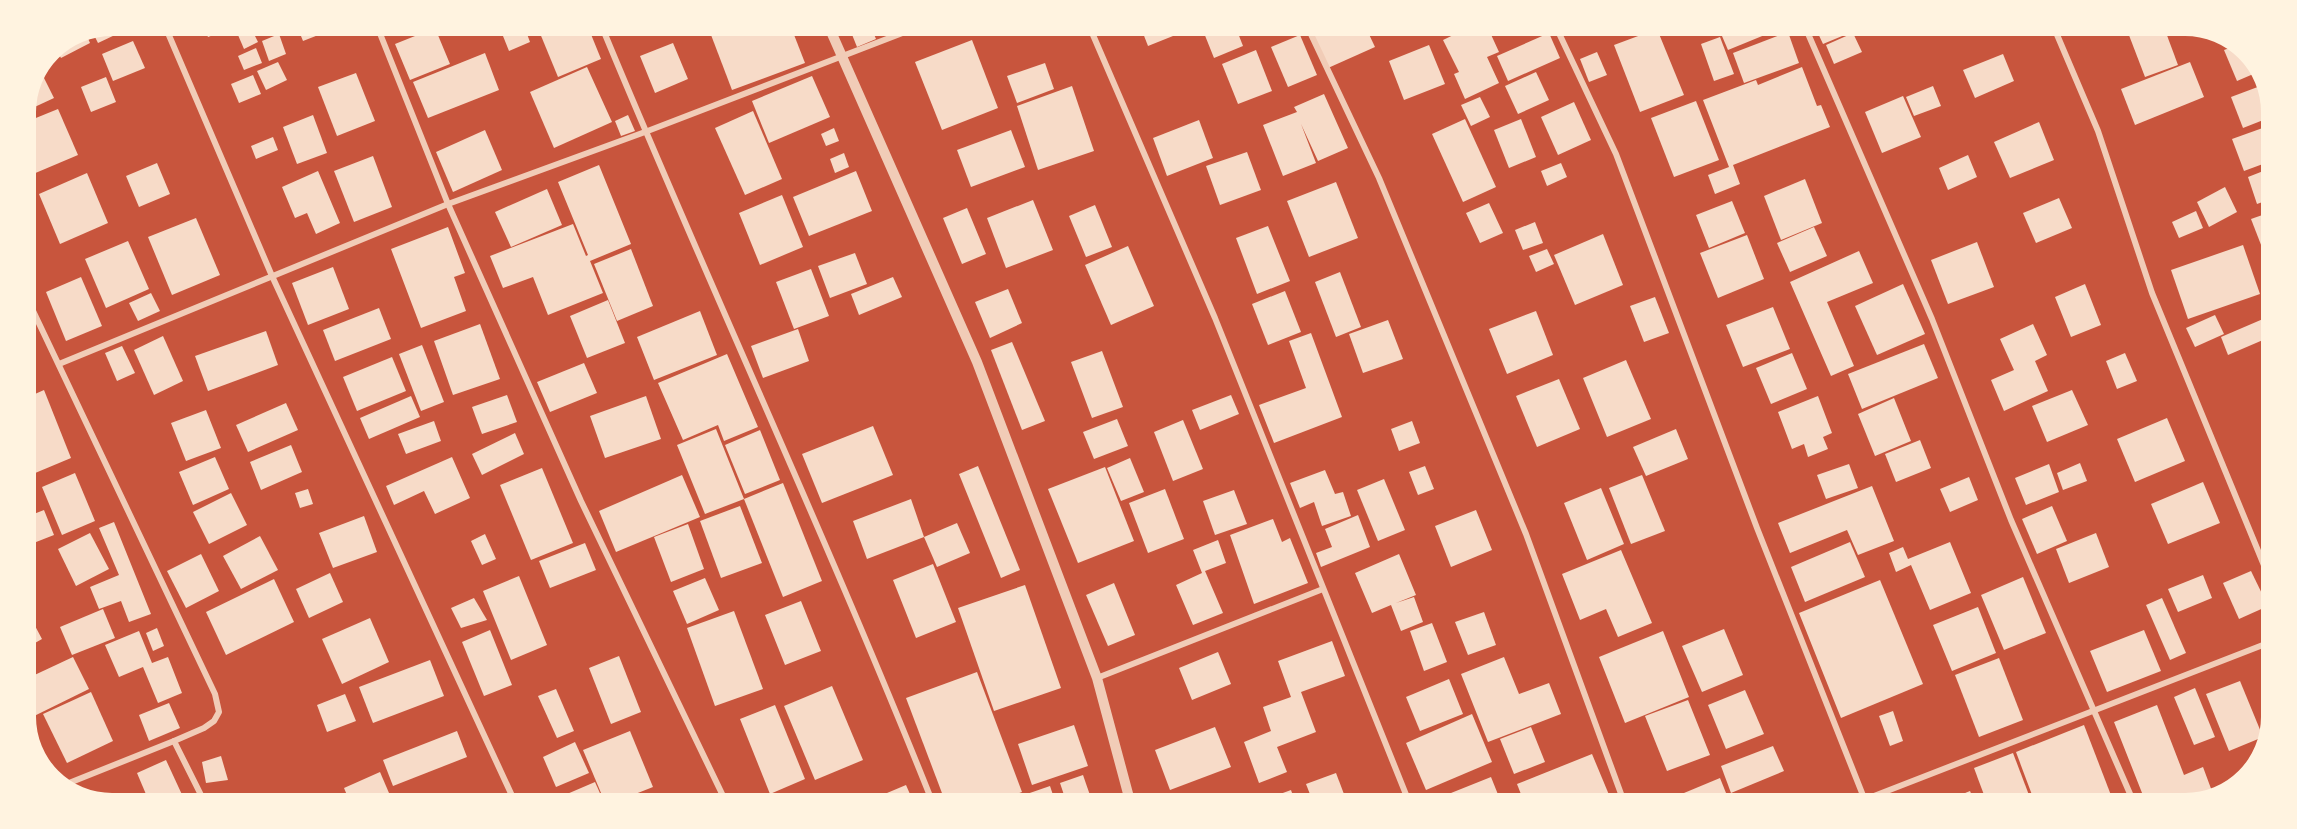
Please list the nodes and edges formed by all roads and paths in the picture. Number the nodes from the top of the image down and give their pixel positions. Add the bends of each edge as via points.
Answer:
1 (169, 36) edge
2 (381, 36) edge
3 (606, 36) edge
4 (834, 36) edge
5 (896, 36) edge
6 (1093, 36) edge
7 (1312, 36) edge
8 (1560, 36) edge
9 (1809, 36) edge
10 (2058, 36) edge
11 (843, 58) junction
12 (645, 132) junction
13 (448, 204) junction
14 (272, 276) junction
15 (36, 317) edge
16 (59, 364) junction
17 (2261, 558) edge
18 (1323, 589) junction
19 (2261, 646) edge
20 (1097, 678) junction
21 (2095, 709) junction
22 (174, 741) junction
23 (72, 781) edge
24 (200, 793) edge
25 (511, 793) edge
26 (722, 793) edge
27 (929, 793) edge
28 (1128, 793) edge
29 (1405, 793) edge
30 (1621, 793) edge
31 (1862, 793) edge
32 (1885, 793) edge
33 (2130, 793) edge

1 - 14 street
2 - 13 street
3 - 12 street
4 - 11 street
5 - 11 street
6 - 18 street via 1215,318
7 - 30 street via 1379,178 1526,534
8 - 31 street via 1616,154
9 - 21 street via 1932,319 2011,520
10 - 17 street via 2098,131 2152,293
11 - 12 street
11 - 20 street via 977,362
12 - 13 street
12 - 27 street via 872,649
13 - 14 street
13 - 26 street via 581,501
14 - 16 street
14 - 25 street
15 - 16 street
16 - 22 street via 215,694 219,712 214,721
18 - 20 street
18 - 29 street
19 - 21 street
20 - 28 street
21 - 32 street
21 - 33 street
22 - 23 street
22 - 24 street

